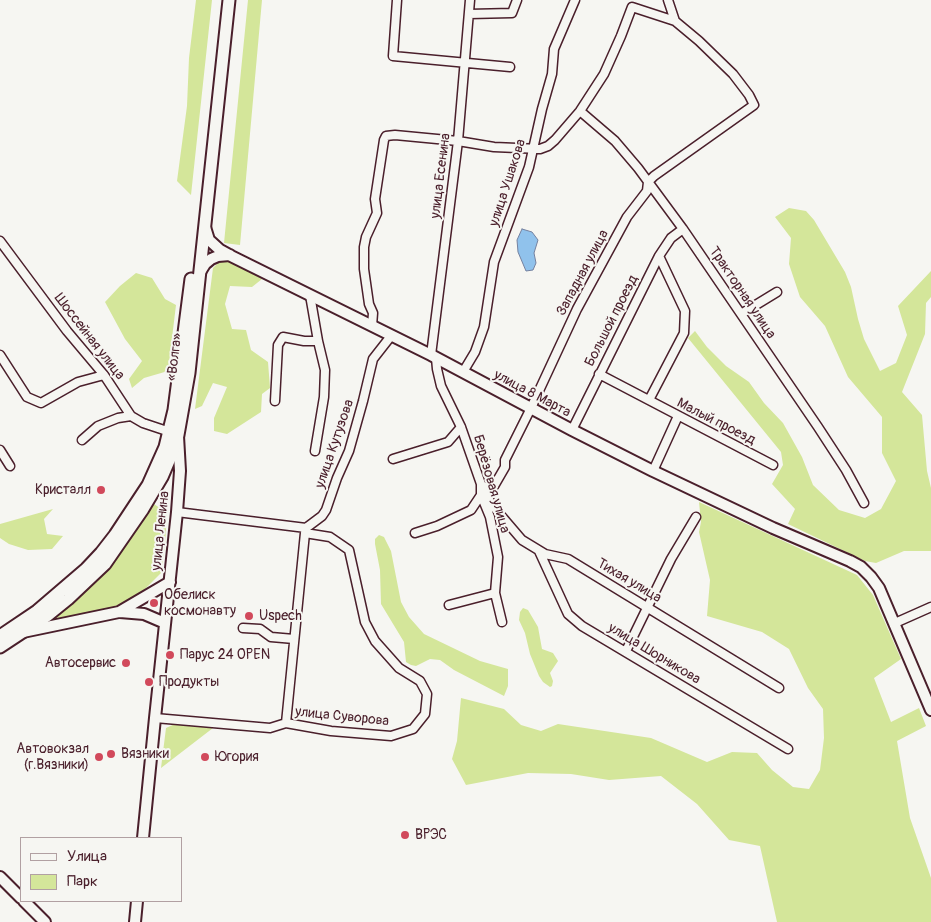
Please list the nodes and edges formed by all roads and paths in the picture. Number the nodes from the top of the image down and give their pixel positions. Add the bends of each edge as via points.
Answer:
1 (221, 0) edge
2 (229, 0) edge
3 (397, 0) edge
4 (470, 0) edge
5 (517, 0) edge
6 (576, 0) edge
7 (668, 0) edge
8 (469, 14) junction
9 (675, 21) junction
10 (464, 63) junction
11 (510, 67) dead end
12 (580, 111) junction
13 (458, 141) junction
14 (533, 147) junction
15 (648, 182) junction
16 (205, 225) junction
17 (683, 229) junction
18 (0, 241) edge
19 (231, 256) junction
20 (659, 256) junction
21 (200, 272) junction
22 (776, 292) dead end
23 (310, 295) junction
24 (741, 314) junction
25 (372, 326) junction
26 (391, 336) junction
27 (318, 341) junction
28 (0, 355) edge
29 (434, 357) junction
30 (463, 372) junction
31 (599, 374) junction
32 (104, 375) junction
33 (648, 400) junction
34 (275, 401) dead end
35 (531, 408) junction
36 (131, 416) junction
37 (678, 416) junction
38 (461, 427) junction
39 (572, 430) junction
40 (174, 434) junction
41 (82, 440) dead end
42 (0, 450) edge
43 (315, 451) dead end
44 (393, 458) dead end
45 (773, 465) dead end
46 (10, 466) dead end
47 (653, 471) junction
48 (482, 489) junction
49 (864, 504) dead end
50 (177, 512) junction
51 (696, 517) dead end
52 (305, 531) junction
53 (415, 533) dead end
54 (539, 551) junction
55 (170, 582) junction
56 (496, 594) junction
57 (141, 600) junction
58 (449, 605) dead end
59 (648, 607) junction
60 (931, 607) edge
61 (119, 612) junction
62 (144, 614) junction
63 (502, 622) dead end
64 (165, 623) junction
65 (895, 623) junction
66 (243, 628) dead end
67 (21, 633) junction
68 (0, 636) edge
69 (294, 639) junction
70 (0, 647) edge
71 (626, 652) junction
72 (779, 688) dead end
73 (931, 710) edge
74 (154, 718) junction
75 (286, 723) junction
76 (788, 749) dead end
77 (143, 837) edge
78 (2, 883) edge
79 (20, 898) edge
80 (24, 902) edge
81 (137, 902) edge
82 (45, 922) edge
83 (135, 922) edge

1 - 40 highway, «Волга»
2 - 16 highway, «Волга»
3 - 10 street via 393,56
4 - 8 street, улица Есенина
5 - 8 street via 512,13
6 - 14 street, улица Ушакова via 554,49 552,74
7 - 9 street
8 - 10 street, улица Есенина
9 - 12 street via 632,7 604,74
9 - 15 street, Западная улица via 733,74 754,105
10 - 11 street
10 - 13 street, улица Есенина
12 - 14 street via 548,146
12 - 15 street, Тракторная улица via 615,141
13 - 14 street via 494,147
13 - 25 street via 394,135 386,136 384,140 374,199 378,213 364,247
13 - 29 street, улица Есенина
14 - 30 street, улица Ушакова via 529,167 494,262 484,327
15 - 17 street, Тракторная улица
15 - 35 street, Западная улица via 647,191 627,217 577,309
16 - 19 main road, улица 8 Марта via 209,240
16 - 21 highway, «Волга»
17 - 20 street, Большой проезд via 671,238
17 - 24 street, Тракторная улица
18 - 32 street, Шоссейная улица
19 - 21 main road via 211,258
19 - 23 main road, улица 8 Марта
20 - 31 street, Большой проезд
20 - 33 street via 685,311 684,333
21 - 40 highway, «Волга» via 188,373
22 - 24 street
23 - 25 main road, улица 8 Марта
23 - 27 street, улица Кутузова
24 - 49 street, Тракторная улица via 846,470
25 - 26 main road, улица 8 Марта
26 - 29 main road, улица 8 Марта
26 - 52 street, улица Кутузова via 373,358 349,451 326,510
27 - 34 street via 283,338 278,345
27 - 43 street, улица Кутузова via 325,370
28 - 32 street via 27,397 41,403 78,382
29 - 30 main road, улица 8 Марта
29 - 38 street, Берёзовая улица via 441,386
30 - 35 main road, улица 8 Марта
31 - 33 street, Малый проезд
31 - 39 street, Большой проезд
32 - 36 street, Шоссейная улица
33 - 37 street, Малый проезд
35 - 39 main road, улица 8 Марта
35 - 48 street, Западная улица via 505,460 506,467 494,486
36 - 40 street
36 - 41 street via 98,426
37 - 45 street, Малый проезд
37 - 47 street
38 - 44 street via 448,442
38 - 48 street, Берёзовая улица
39 - 47 main road, улица 8 Марта
40 - 50 main road, улица Ленина via 180,471
40 - 67 highway, «Волга» via 170,456 153,494 105,564 68,599
40 - 68 highway, «Волга» via 148,485 101,553 37,611
42 - 46 street
47 - 65 main road, улица 8 Марта via 861,567 879,588
48 - 53 street, Западная улица via 471,510
48 - 54 street, Тихая улица via 507,524 522,540
48 - 56 street, Берёзовая улица via 498,557
50 - 52 street
50 - 55 main road, улица Ленина
51 - 59 street
52 - 69 street
52 - 75 street, улица Суворова via 330,537 349,550 365,622 375,641 399,668 420,681 428,694 425,714 413,730 391,736
54 - 59 street, Тихая улица via 568,559
54 - 71 street, улица Шорникова via 568,614
55 - 57 main road
55 - 64 main road, улица Ленина
56 - 58 street
56 - 63 street, Берёзовая улица
57 - 61 main road
57 - 62 main road via 139,607
59 - 71 street
59 - 72 street, Тихая улица
60 - 65 street
61 - 62 main road
61 - 67 main road
62 - 64 main road
64 - 74 main road, улица Ленина
65 - 73 main road
66 - 69 street via 260,629 271,637
67 - 70 highway, «Волга»
69 - 75 street
71 - 76 street, улица Шорникова
74 - 75 street, улица Суворова via 270,728
74 - 77 main road, улица Ленина
78 - 79 main road
80 - 82 main road
81 - 83 main road

